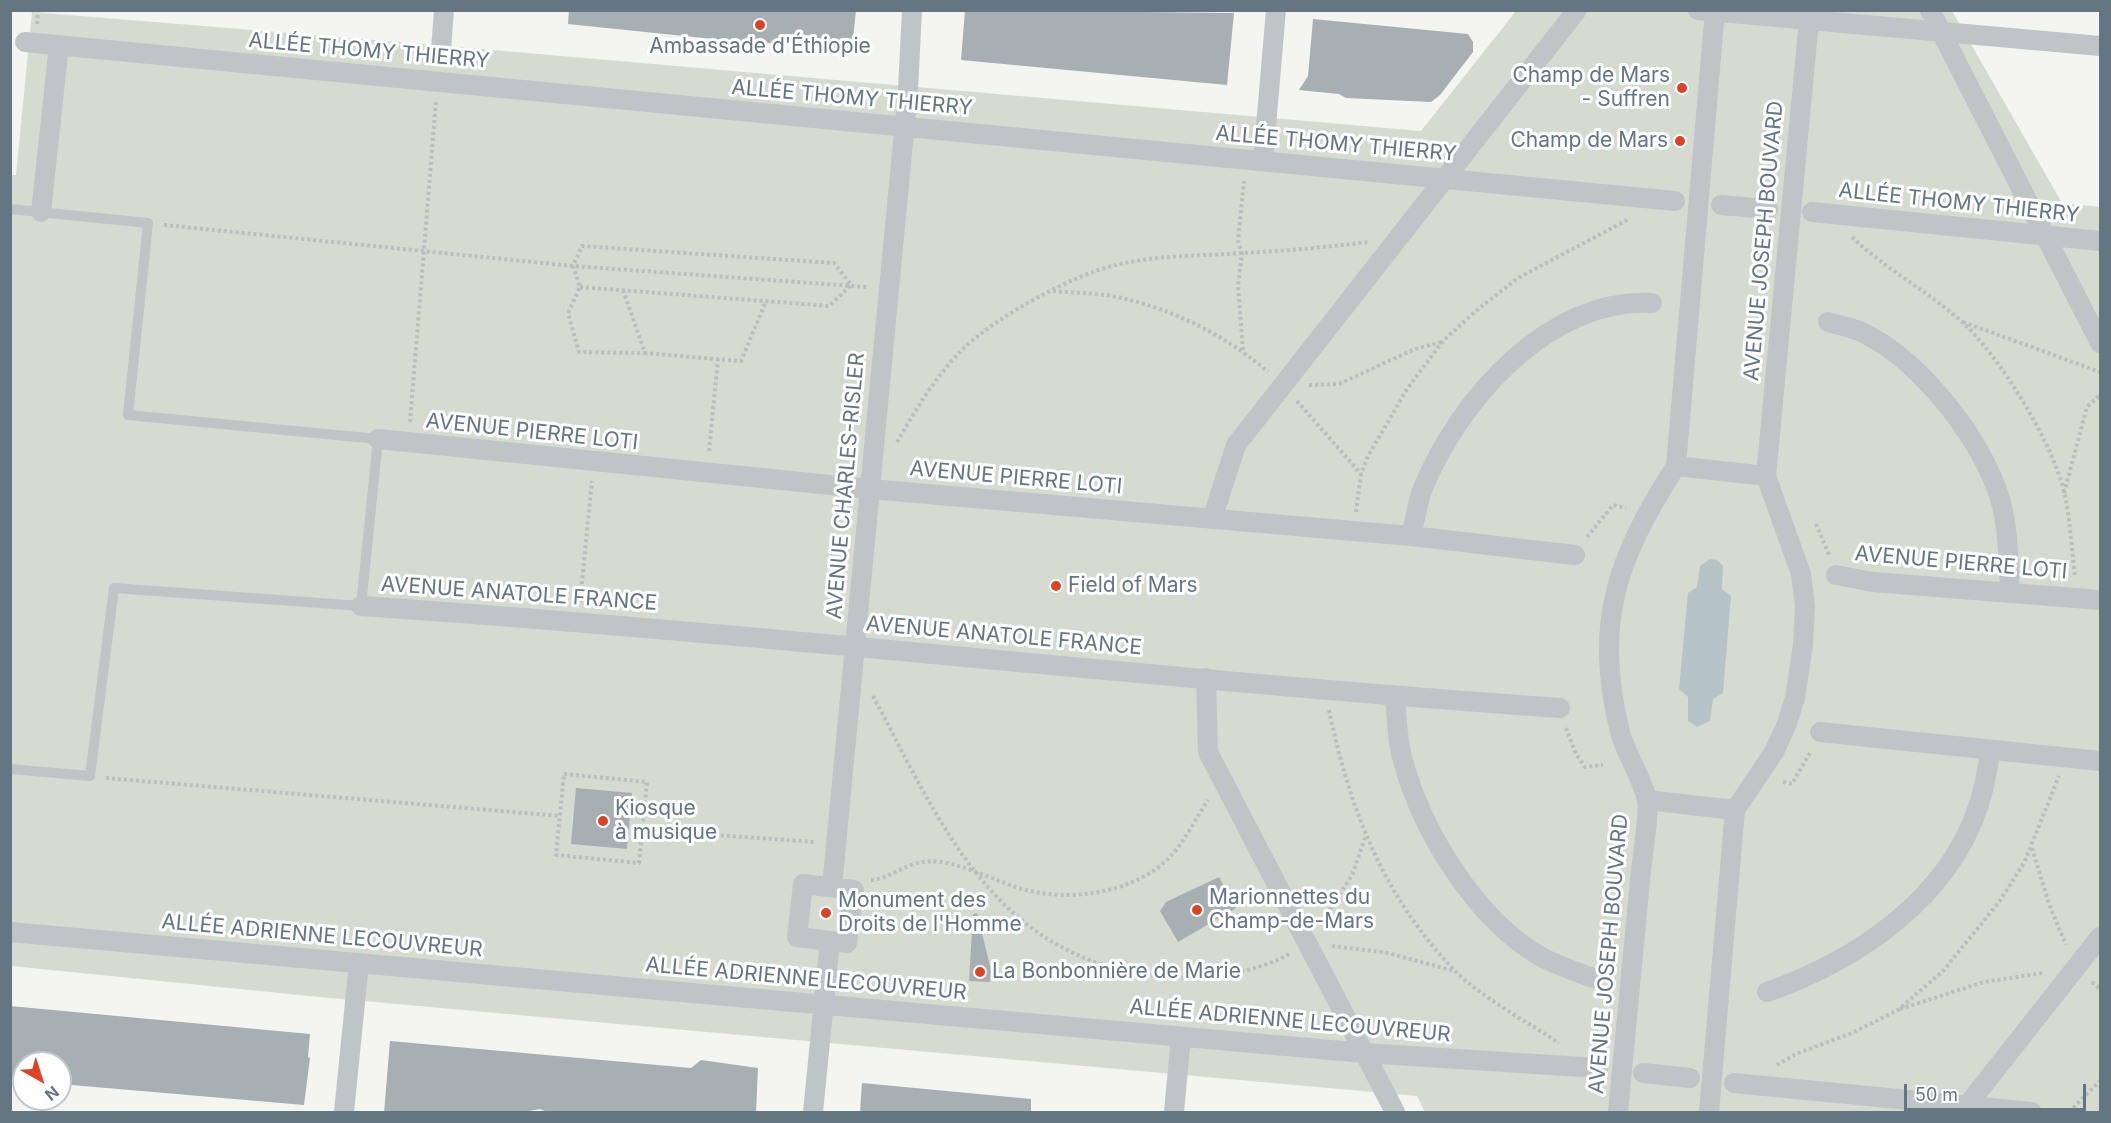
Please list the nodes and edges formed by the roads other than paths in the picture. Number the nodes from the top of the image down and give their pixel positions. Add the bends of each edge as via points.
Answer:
1 (444, 10) edge
2 (912, 10) edge
3 (1275, 10) edge
4 (1577, 10) edge
5 (1930, 10) edge
6 (1709, 11) edge
7 (1810, 15) edge
8 (1943, 32) junction
9 (25, 42) dead end
10 (59, 45) junction
11 (2100, 46) edge
12 (441, 50) dead end
13 (905, 127) junction
14 (1255, 160) junction
15 (1446, 178) junction
16 (1668, 201) road end
17 (1721, 205) dead end
18 (10, 209) edge
19 (1768, 209) dead end
20 (41, 212) junction
21 (1820, 213) road end
22 (2046, 236) junction
23 (2100, 241) edge
24 (1652, 303) dead end
25 (1828, 322) dead end
26 (2100, 343) edge
27 (378, 439) junction
28 (1676, 466) junction
29 (1766, 476) junction
30 (870, 489) junction
31 (1212, 519) junction
32 (1411, 536) junction
33 (1575, 555) road end
34 (1836, 575) road end
35 (2010, 592) junction
36 (2100, 600) edge
37 (361, 606) junction
38 (854, 653) junction
39 (1206, 678) junction
40 (1395, 696) junction
41 (1560, 708) road end
42 (1820, 732) road end
43 (1991, 750) junction
44 (2100, 761) edge
45 (10, 769) edge
46 (1647, 800) junction
47 (1736, 810) junction
48 (832, 882) junction
49 (10, 932) edge
50 (2100, 937) edge
51 (830, 941) junction
52 (358, 963) junction
53 (1593, 978) dead end
54 (1767, 992) dead end
55 (824, 1005) junction
56 (1181, 1036) junction
57 (1364, 1053) junction
58 (1598, 1068) dead end
59 (1643, 1073) dead end
60 (1690, 1078) dead end
61 (1734, 1083) dead end
62 (1390, 1104) edge
63 (1965, 1109) edge
64 (344, 1113) edge
65 (813, 1113) edge
66 (1174, 1113) edge
67 (1618, 1113) edge
68 (1709, 1113) edge
69 (2032, 1113) edge

1 - 12 street
2 - 13 street, AVENUE CHARLES-RISLER
3 - 14 street
4 - 15 street
5 - 8 street
6 - 7 street
6 - 28 street
7 - 8 street
7 - 29 street, AVENUE JOSEPH BOUVARD
8 - 11 street
8 - 22 street
9 - 10 street, ALLÉE THOMY THIERRY
10 - 13 street, ALLÉE THOMY THIERRY
10 - 20 street
13 - 14 street, ALLÉE THOMY THIERRY
13 - 30 street, AVENUE CHARLES-RISLER
14 - 15 street, ALLÉE THOMY THIERRY
15 - 16 street, ALLÉE THOMY THIERRY
15 - 31 street via 1236,445
17 - 19 street
18 - 20 lane
20 - 27 lane via 148,223 128,415
21 - 22 street, ALLÉE THOMY THIERRY
22 - 23 street, ALLÉE THOMY THIERRY
22 - 26 street
24 - 32 street via 1609,308 1574,320 1510,361 1456,424 1422,489
25 - 35 street via 1858,330 1900,357 1944,402 1963,429 1996,488 2005,521
27 - 30 street, AVENUE PIERRE LOTI
27 - 37 lane
28 - 29 street
28 - 46 street via 1632,541 1610,620 1609,657 1620,734
29 - 47 street via 1801,574 1805,606 1803,645 1795,698 1786,726
30 - 31 street, AVENUE PIERRE LOTI
30 - 38 street, AVENUE CHARLES-RISLER
31 - 32 street, AVENUE PIERRE LOTI
32 - 33 street, AVENUE PIERRE LOTI
34 - 35 street, AVENUE PIERRE LOTI via 1873,582
35 - 36 street, AVENUE PIERRE LOTI
37 - 38 street, AVENUE ANATOLE FRANCE via 579,621
37 - 45 lane via 114,588 90,776
38 - 39 street, AVENUE ANATOLE FRANCE
38 - 48 street, AVENUE CHARLES-RISLER
39 - 40 street, AVENUE ANATOLE FRANCE
39 - 57 street via 1208,752
40 - 41 street, AVENUE ANATOLE FRANCE
40 - 53 street via 1403,763 1438,844 1460,877 1483,907 1538,955
42 - 43 street
43 - 44 street
43 - 54 street via 1979,804 1966,834 1950,864 1928,890 1856,951
46 - 47 street
46 - 67 street, AVENUE JOSEPH BOUVARD
47 - 68 street
48 - 51 street via 854,890 847,943
48 - 51 street via 803,884 797,937
49 - 52 street, ALLÉE ADRIENNE LECOUVREUR
50 - 63 street
51 - 55 street
52 - 55 street, ALLÉE ADRIENNE LECOUVREUR
52 - 64 street
55 - 56 street, ALLÉE ADRIENNE LECOUVREUR
55 - 65 street
56 - 57 street, ALLÉE ADRIENNE LECOUVREUR
56 - 66 street
57 - 58 street, ALLÉE ADRIENNE LECOUVREUR
57 - 62 street
59 - 60 street
61 - 63 street
63 - 69 street

